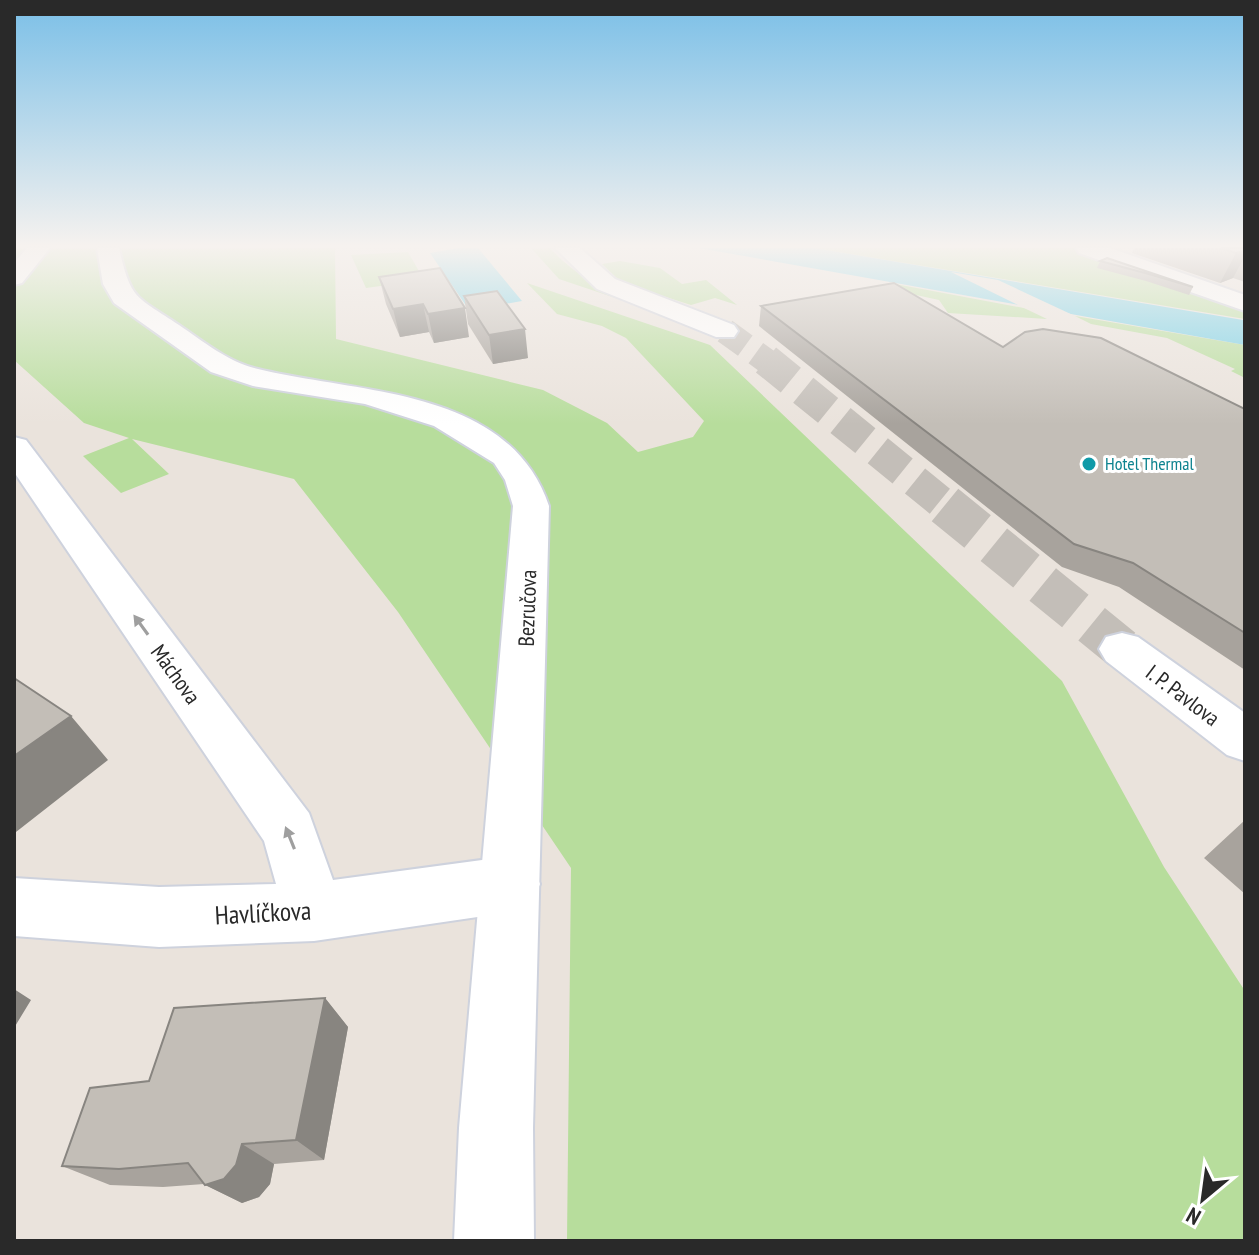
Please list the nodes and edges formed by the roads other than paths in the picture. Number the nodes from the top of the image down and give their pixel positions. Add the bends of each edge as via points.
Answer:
1 (135, 307) edge
2 (668, 307) edge
3 (725, 331) tunnel mouth
4 (14, 447) edge
5 (1122, 649) tunnel mouth
6 (1245, 740) edge
7 (511, 884) junction
8 (14, 907) edge
9 (314, 912) junction
10 (494, 1241) edge

1 - 7 street, Bezručova via 221,366 253,377 370,396 445,419 506,456 523,480 531,506
2 - 3 street
9 -> 4 street, Máchova via 289,831
5 - 6 street, I. P. Pavlova
7 - 9 street, Havlíčkova
7 - 10 street, Bezručova
8 - 9 street, Havlíčkova via 159,917

